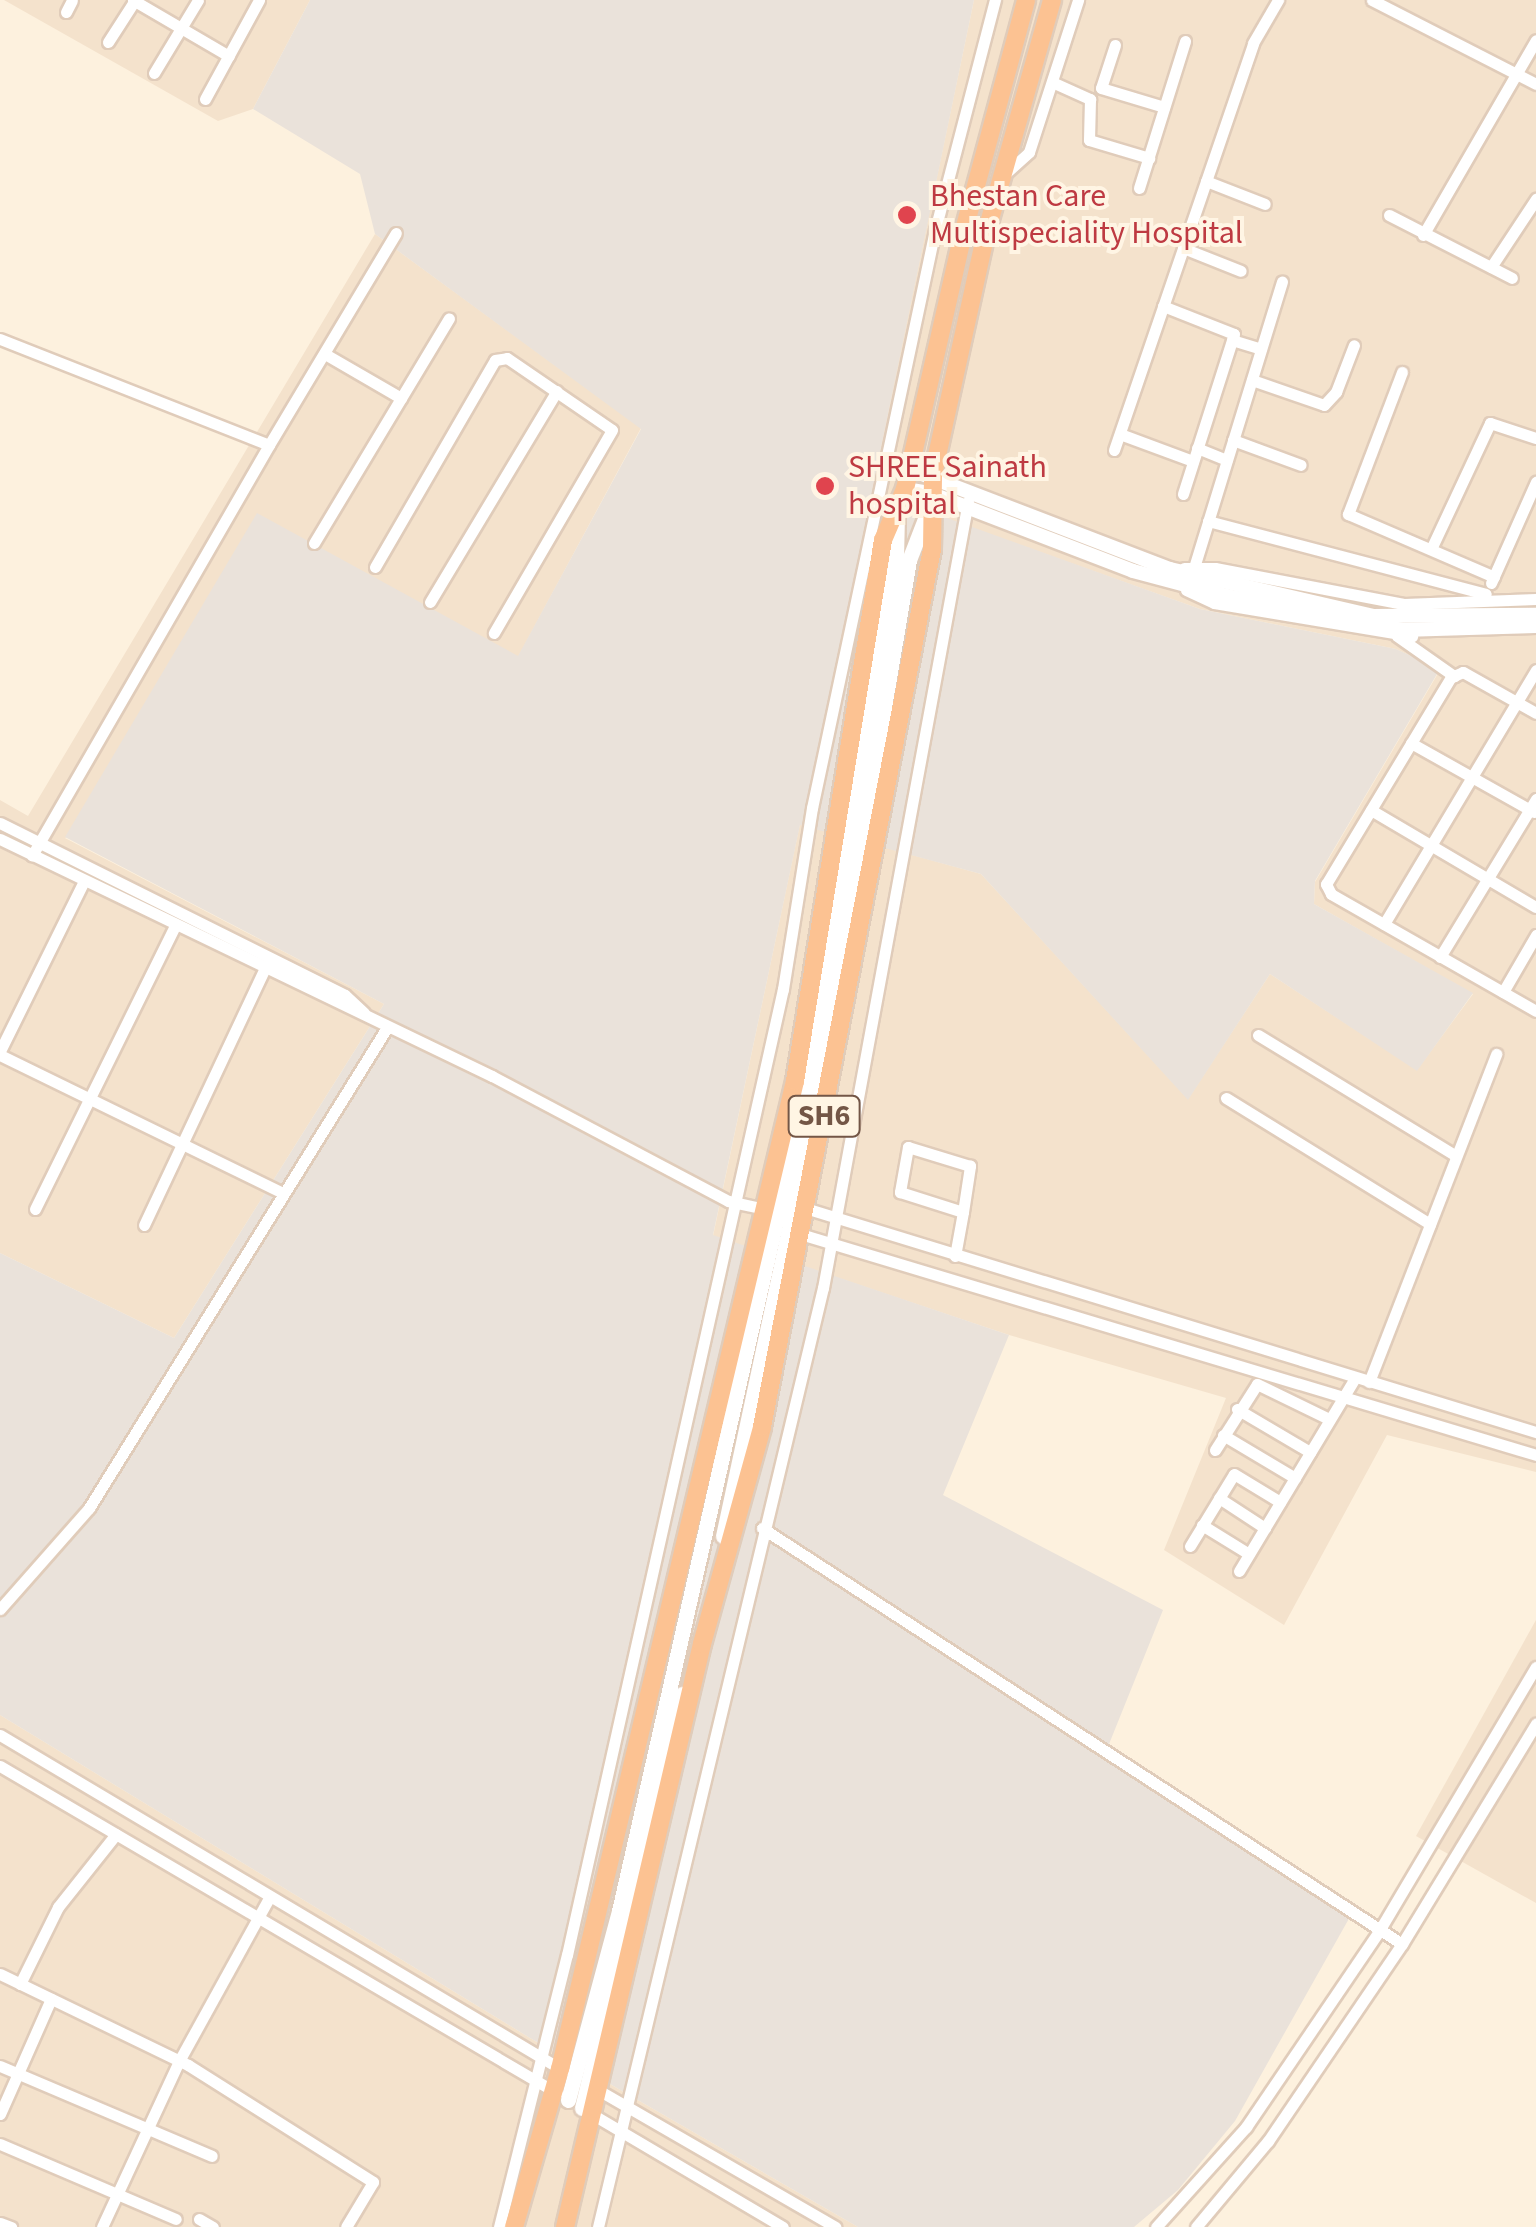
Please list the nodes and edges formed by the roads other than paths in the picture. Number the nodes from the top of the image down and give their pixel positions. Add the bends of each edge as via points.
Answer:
1 (134, 0) edge
2 (198, 0) edge
3 (259, 0) edge
4 (996, 0) edge
5 (1026, 0) edge
6 (1052, 0) edge
7 (1078, 0) edge
8 (1278, 0) edge
9 (1372, 0) edge
10 (1394, 6) edge
11 (181, 28) junction
12 (1536, 40) edge
13 (108, 42) dead end
14 (1184, 42) dead end
15 (1115, 45) dead end
16 (229, 56) junction
17 (1521, 72) junction
18 (154, 73) dead end
19 (1052, 82) junction
20 (1536, 84) edge
21 (205, 98) dead end
22 (1164, 106) junction
23 (1149, 158) junction
24 (1002, 176) junction
25 (1206, 181) junction
26 (1139, 188) dead end
27 (1536, 199) edge
28 (1265, 204) dead end
29 (1388, 215) dead end
30 (396, 234) dead end
31 (1423, 235) junction
32 (1183, 248) junction
33 (1492, 267) junction
34 (1241, 271) dead end
35 (1512, 278) dead end
36 (1282, 282) dead end
37 (1163, 306) junction
38 (449, 318) dead end
39 (0, 338) edge
40 (1232, 340) junction
41 (1354, 344) dead end
42 (1262, 349) junction
43 (325, 354) junction
44 (1402, 372) dead end
45 (1252, 380) junction
46 (556, 391) junction
47 (401, 398) junction
48 (1120, 434) junction
49 (1536, 438) edge
50 (1233, 440) junction
51 (269, 445) junction
52 (1114, 450) dead end
53 (1195, 454) junction
54 (1227, 460) junction
55 (1301, 465) dead end
56 (909, 470) junction
57 (1536, 482) edge
58 (904, 489) junction
59 (970, 489) junction
60 (930, 492) junction
61 (1182, 494) dead end
62 (967, 507) junction
63 (897, 508) junction
64 (1208, 521) junction
65 (314, 543) dead end
66 (1432, 547) junction
67 (375, 568) dead end
68 (1193, 571) junction
69 (1169, 575) junction
70 (1494, 577) junction
71 (1485, 597) junction
72 (1536, 600) edge
73 (430, 602) dead end
74 (1536, 615) edge
75 (1372, 622) junction
76 (1536, 630) edge
77 (494, 633) dead end
78 (1396, 636) junction
79 (1536, 670) edge
80 (1454, 676) junction
81 (1514, 700) junction
82 (1536, 713) edge
83 (1412, 743) junction
84 (1470, 776) junction
85 (1534, 807) edge
86 (1371, 810) junction
87 (0, 823) edge
88 (0, 838) edge
89 (1430, 845) junction
90 (35, 851) junction
91 (1488, 878) junction
92 (84, 881) junction
93 (1536, 907) edge
94 (1384, 924) junction
95 (175, 926) junction
96 (1536, 935) edge
97 (1440, 956) junction
98 (264, 970) junction
99 (1503, 992) junction
100 (1536, 1011) edge
101 (364, 1013) junction
102 (388, 1026) junction
103 (1258, 1035) dead end
104 (0, 1050) edge
105 (1496, 1054) dead end
106 (89, 1098) junction
107 (1226, 1098) dead end
108 (183, 1144) junction
109 (1456, 1156) junction
110 (283, 1193) junction
111 (736, 1202) junction
112 (762, 1208) junction
113 (805, 1208) junction
114 (35, 1209) dead end
115 (963, 1212) junction
116 (837, 1218) junction
117 (144, 1224) dead end
118 (1430, 1224) junction
119 (797, 1233) junction
120 (832, 1244) junction
121 (956, 1256) junction
122 (1080, 1296) junction
123 (1074, 1318) junction
124 (1353, 1381) junction
125 (1369, 1382) junction
126 (1342, 1399) junction
127 (1237, 1409) junction
128 (1330, 1420) junction
129 (1536, 1432) edge
130 (1223, 1434) junction
131 (1215, 1450) dead end
132 (1310, 1452) junction
133 (1536, 1456) edge
134 (1295, 1478) junction
135 (1219, 1498) junction
136 (1280, 1502) junction
137 (1202, 1526) junction
138 (762, 1528) junction
139 (1265, 1528) junction
140 (1190, 1546) dead end
141 (1250, 1554) junction
142 (1239, 1571) dead end
143 (0, 1608) edge
144 (1536, 1667) edge
145 (1536, 1724) edge
146 (0, 1735) edge
147 (0, 1766) edge
148 (116, 1834) junction
149 (270, 1896) junction
150 (257, 1917) junction
151 (1379, 1930) junction
152 (1402, 1944) junction
153 (0, 1974) edge
154 (20, 1984) junction
155 (51, 1999) junction
156 (538, 2054) junction
157 (179, 2061) junction
158 (0, 2066) edge
159 (18, 2073) junction
160 (532, 2076) junction
161 (580, 2080) junction
162 (574, 2103) junction
163 (627, 2107) junction
164 (0, 2114) edge
165 (146, 2130) junction
166 (621, 2131) junction
167 (0, 2144) edge
168 (212, 2156) dead end
169 (774, 2191) junction
170 (115, 2195) junction
171 (761, 2214) junction
172 (176, 2218) dead end
173 (199, 2218) dead end
174 (0, 2222) edge
175 (11, 2227) edge
176 (102, 2227) edge
177 (214, 2227) edge
178 (346, 2227) edge
179 (499, 2227) edge
180 (514, 2227) edge
181 (566, 2227) edge
182 (598, 2227) edge
183 (783, 2227) edge
184 (836, 2227) edge
185 (1156, 2227) edge
186 (1196, 2227) edge

1 - 11 street
1 - 13 street
2 - 11 street
3 - 16 street
4 - 111 street via 935,230 880,482
5 - 56 highway
6 - 24 highway, SH6
7 - 19 street
8 - 25 street via 1253,43
9 - 10 street
10 - 17 street
11 - 16 street
11 - 18 street
12 - 17 street
14 - 22 street
15 - 22 street via 1101,88
16 - 21 street
17 - 20 street
17 - 31 street
19 - 23 street via 1090,99 1089,140
19 - 24 street via 1028,152
22 - 23 street
23 - 26 street
24 - 60 highway, SH6
25 - 28 street
25 - 32 street
27 - 33 street
29 - 31 street
30 - 43 street
31 - 33 street
32 - 34 street
32 - 37 street
33 - 35 street
36 - 42 street
37 - 40 street via 1232,331
37 - 48 street
38 - 47 street
39 - 51 street
40 - 42 street
40 - 53 street
41 - 45 street via 1324,406
42 - 45 street
43 - 47 street
43 - 51 street
44 - 66 street via 1346,509
45 - 50 street
46 - 67 street via 507,358 495,360
46 - 73 street
46 - 77 street via 612,430
47 - 65 street
48 - 52 street
48 - 53 street
49 - 66 street via 1490,423
50 - 54 street
50 - 55 street
51 - 90 street
53 - 54 street
53 - 61 street
54 - 64 street
56 - 58 highway
56 - 60 street
57 - 70 street
58 - 60 street
58 - 63 highway
59 - 60 street
59 - 62 street
59 - 69 street
60 - 62 street
60 - 113 highway, SH6 via 932,549
60 - 161 main road via 910,560 818,1090 730,1508
62 - 69 street
62 - 116 street
63 - 112 highway via 883,540 795,1081
63 - 161 main road via 896,558 806,1087
64 - 68 street
64 - 71 street
66 - 70 street
68 - 69 street
68 - 71 street via 1390,602
68 - 75 street
69 - 75 street
69 - 78 street via 1214,602
70 - 71 street
71 - 72 street
74 - 75 street
75 - 76 street
76 - 78 street
78 - 80 street
79 - 81 street
80 - 81 street via 1462,672
80 - 83 street
81 - 82 street
81 - 84 street
83 - 84 street
83 - 86 street
84 - 85 street
84 - 89 street
85 - 91 street
86 - 89 street
86 - 94 street via 1326,884 1331,894
87 - 90 street
88 - 90 street
89 - 91 street
89 - 94 street
90 - 92 street
90 - 101 street via 345,995
91 - 93 street
91 - 97 street
92 - 95 street
92 - 104 street
94 - 97 street
95 - 98 street
95 - 106 street
96 - 99 street
97 - 99 street
98 - 101 street
98 - 108 street
99 - 100 street
101 - 102 street
102 - 110 street
102 - 111 street
103 - 109 street
104 - 106 street
105 - 109 street
106 - 108 street
106 - 114 street
107 - 118 street
108 - 110 street
108 - 117 street
109 - 118 street
110 - 143 street via 89,1508
111 - 112 street
111 - 156 street via 567,1954
112 - 161 highway
113 - 116 street
113 - 119 highway, SH6
115 - 115 street via 967,1161 908,1146 900,1192
115 - 121 street
116 - 120 street
116 - 121 street
118 - 125 street
119 - 120 street
119 - 161 highway, SH6 via 762,1427
120 - 123 street
120 - 138 street
121 - 122 street
122 - 123 street
122 - 124 street
123 - 126 street
124 - 125 street
124 - 126 street
125 - 129 street
126 - 128 street
126 - 133 street
127 - 128 street via 1257,1384
127 - 130 street
127 - 132 street
128 - 132 street
130 - 131 street
130 - 134 street
132 - 134 street
134 - 136 street
135 - 136 street via 1234,1474
135 - 137 street
135 - 139 street
136 - 139 street
137 - 140 street
137 - 141 street
138 - 151 street
138 - 163 street
139 - 141 street
141 - 142 street
144 - 151 street
145 - 152 street
146 - 149 street
147 - 148 street
148 - 150 street
148 - 154 street via 58,1907
149 - 150 street
149 - 156 street
150 - 157 street
150 - 160 street
151 - 152 street
151 - 185 street via 1246,2127
152 - 186 street via 1268,2140
153 - 154 street
154 - 155 street
155 - 157 street
155 - 159 street
156 - 160 street
156 - 161 street
157 - 165 street
157 - 178 street via 372,2182
158 - 159 street
159 - 164 street
159 - 165 street
160 - 162 street
160 - 179 street
161 - 162 highway, SH6
161 - 162 highway
161 - 163 street
162 - 166 street
162 - 180 highway
162 - 181 highway, SH6
163 - 166 street
163 - 169 street
165 - 168 street
165 - 170 street
166 - 171 street
166 - 182 street
167 - 170 street
169 - 171 street
169 - 184 street
170 - 172 street
170 - 176 street
171 - 183 street
173 - 177 street
174 - 175 street

